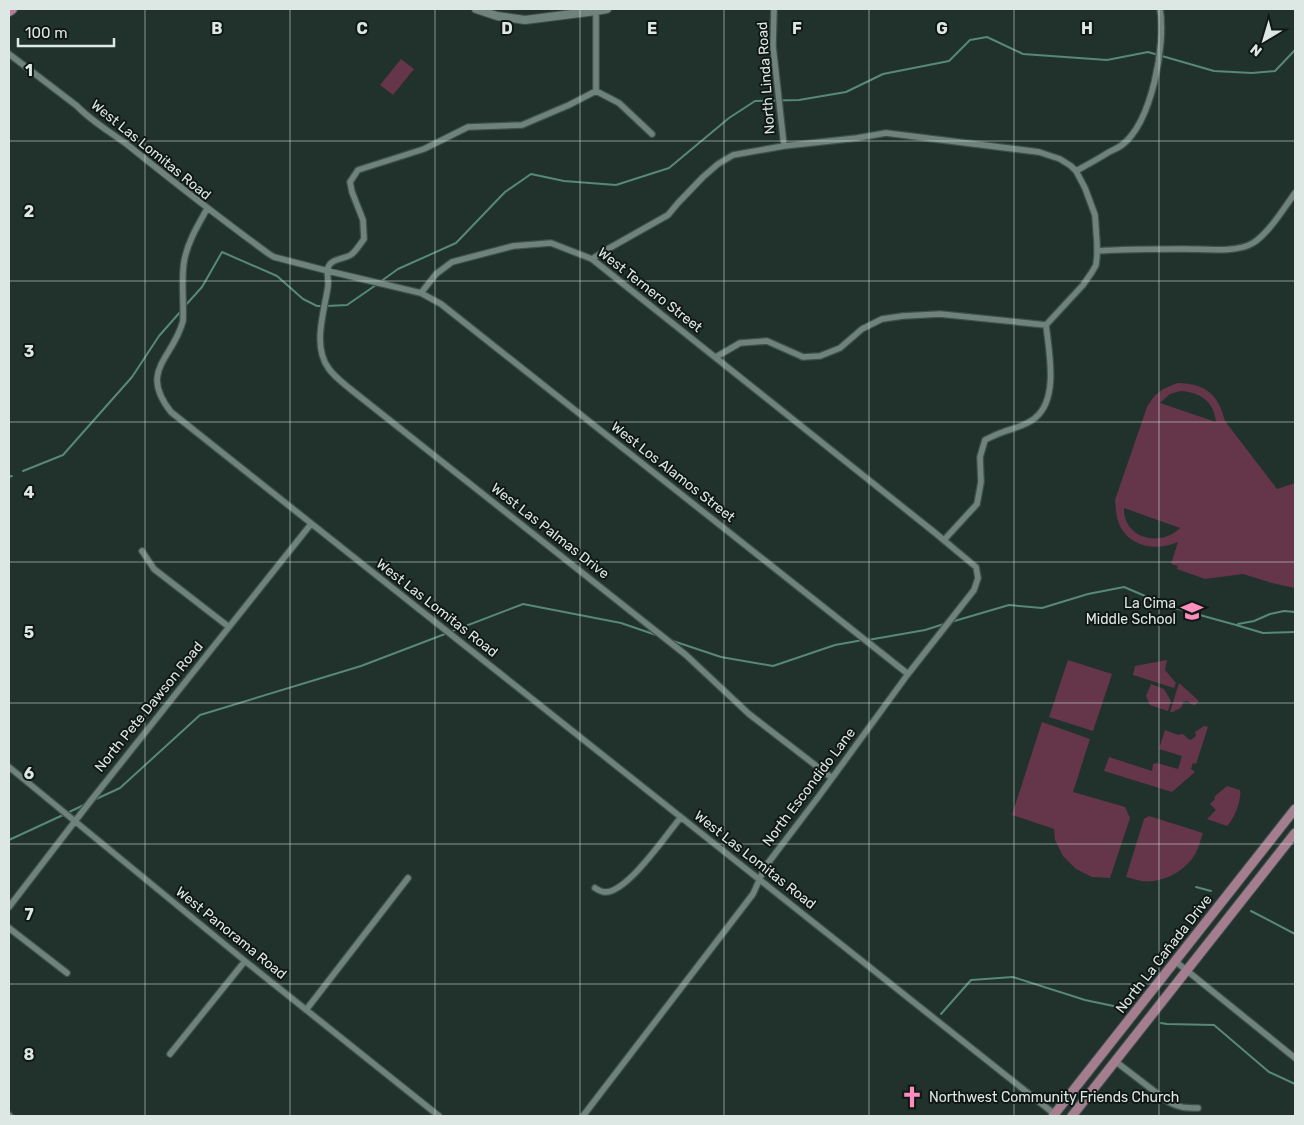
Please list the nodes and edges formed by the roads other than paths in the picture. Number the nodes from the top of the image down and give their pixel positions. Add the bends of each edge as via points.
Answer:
1 (476, 9) edge
2 (607, 9) edge
3 (774, 9) edge
4 (1160, 9) edge
5 (596, 11) junction
6 (9, 54) edge
7 (596, 91) junction
8 (652, 134) dead end
9 (784, 146) junction
10 (1076, 171) junction
11 (1295, 193) edge
12 (207, 209) junction
13 (1097, 254) junction
14 (592, 259) junction
15 (328, 271) junction
16 (421, 293) junction
17 (1046, 325) junction
18 (716, 357) junction
19 (311, 524) junction
20 (944, 540) junction
21 (142, 551) dead end
22 (976, 567) joint
23 (229, 627) junction
24 (908, 674) junction
25 (9, 767) edge
26 (832, 778) junction
27 (1295, 809) edge
28 (681, 817) junction
29 (75, 821) junction
30 (1295, 833) edge
31 (408, 878) dead end
32 (759, 878) junction
33 (595, 888) dead end
34 (9, 907) edge
35 (9, 928) edge
36 (245, 961) junction
37 (1175, 961) junction
38 (1187, 970) junction
39 (67, 973) dead end
40 (306, 1010) junction
41 (170, 1054) dead end
42 (1295, 1058) edge
43 (1115, 1061) junction
44 (1198, 1108) dead end
45 (439, 1116) edge
46 (583, 1116) edge
47 (1055, 1116) edge
48 (1072, 1116) edge

1 - 5 street via 525,20
2 - 5 street
3 - 9 street, North Linda Road via 773,46
4 - 10 street via 1160,54 1145,113 1123,144
5 - 7 street
6 - 12 street, West Las Lomitas Road
7 - 8 street via 618,103
7 - 15 street via 522,125 468,127 424,149 358,170 350,182 362,220 364,239 352,254 332,262
9 - 10 street via 886,133 1039,152 1060,159
9 - 14 street via 732,155 703,176 668,215
10 - 13 street via 1095,215
11 - 13 street via 1264,234 1245,247 1120,250
12 - 15 street via 268,254
12 - 19 street, West Las Lomitas Road via 184,260 183,321 158,370 159,394 176,417
13 - 17 street via 1090,276
14 - 16 street, West Ternero Street via 551,243 513,246 452,262 436,274
14 - 18 street, West Ternero Street
15 - 16 street
15 - 26 street, West Las Palmas Drive via 320,345 322,356 334,375 686,655 749,714
16 - 24 street, West Los Alamos Street via 441,304
17 - 18 street via 940,314 902,316 882,319 862,329 840,348 820,356 803,357 768,341 740,342
17 - 20 street via 1050,391 1044,408 1035,419 985,440 980,457 981,482 977,504
18 - 20 street, West Ternero Street
19 - 23 street, North Pete Dawson Road
19 - 28 street, West Las Lomitas Road
20 - 22 street, West Ternero Street
21 - 23 street via 154,569
22 - 24 street, North Escondido Lane via 978,578 974,590
23 - 29 street, North Pete Dawson Road
24 - 26 street, North Escondido Lane
25 - 29 street, West Panorama Road
26 - 32 street, North Escondido Lane
27 - 37 main road, North La Cañada Drive
28 - 32 street, West Las Lomitas Road
28 - 33 street via 633,876 614,890 606,892
29 - 34 street, North Pete Dawson Road
29 - 36 street, West Panorama Road
30 - 38 main road, North La Cañada Drive
31 - 40 street
32 - 46 street, North Escondido Lane via 753,894
32 - 47 street, West Las Lomitas Road
35 - 39 street
36 - 40 street, West Panorama Road
36 - 41 street
37 - 38 street
37 - 47 main road, North La Cañada Drive
38 - 42 street
38 - 43 main road, North La Cañada Drive
40 - 45 street, West Panorama Road
43 - 44 street via 1175,1106
43 - 48 main road, North La Cañada Drive

